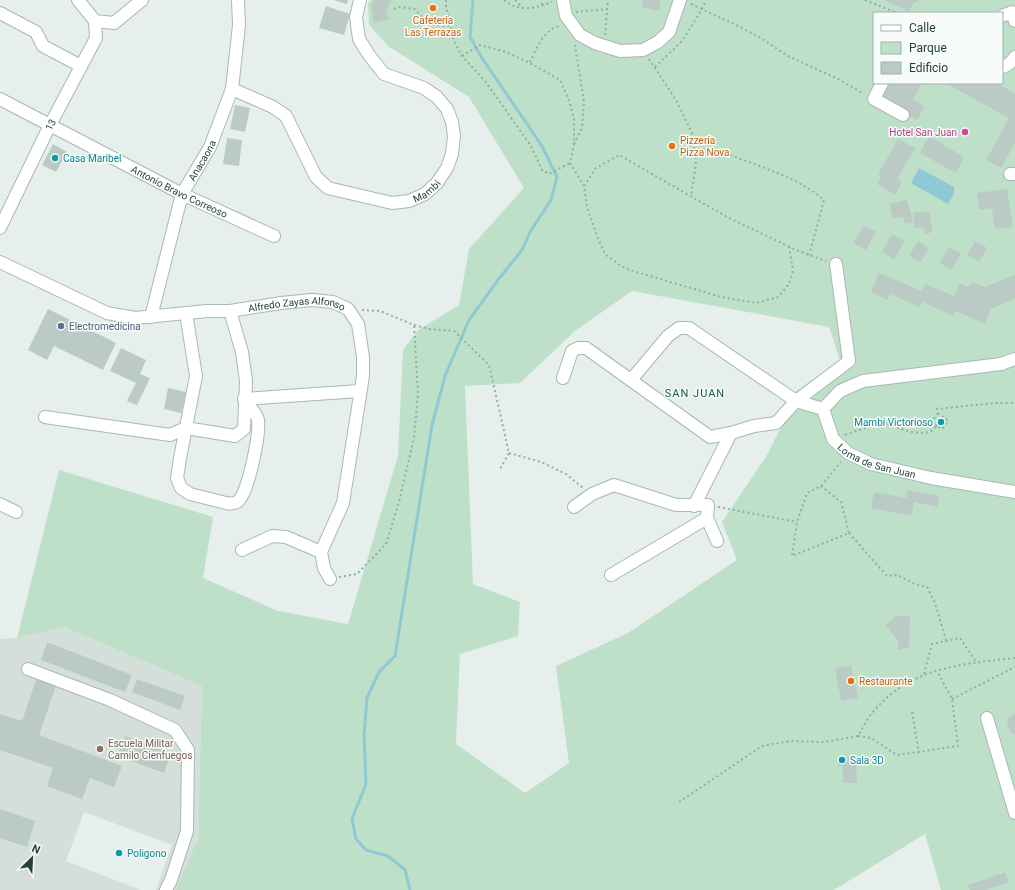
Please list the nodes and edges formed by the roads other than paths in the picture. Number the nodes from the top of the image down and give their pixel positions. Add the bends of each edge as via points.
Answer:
1 (78, 0) edge
2 (142, 0) edge
3 (238, 0) edge
4 (360, 0) edge
5 (561, 3) edge
6 (680, 3) edge
7 (0, 13) edge
8 (95, 21) junction
9 (1015, 57) edge
10 (81, 66) junction
11 (1003, 67) edge
12 (882, 84) edge
13 (232, 89) junction
14 (0, 99) edge
15 (903, 115) dead end
16 (50, 125) junction
17 (182, 194) junction
18 (3, 215) edge
19 (0, 228) edge
20 (274, 236) dead end
21 (0, 262) edge
22 (836, 264) road end
23 (230, 311) junction
24 (186, 313) junction
25 (150, 317) junction
26 (1015, 359) edge
27 (563, 378) dead end
28 (630, 380) junction
29 (360, 391) junction
30 (244, 400) junction
31 (796, 401) junction
32 (823, 409) junction
33 (45, 417) dead end
34 (186, 428) junction
35 (731, 433) junction
36 (1015, 492) edge
37 (0, 504) edge
38 (694, 506) junction
39 (574, 507) dead end
40 (16, 512) dead end
41 (707, 518) junction
42 (717, 541) dead end
43 (242, 550) dead end
44 (320, 552) junction
45 (611, 575) dead end
46 (330, 579) road end
47 (28, 670) dead end
48 (987, 718) dead end
49 (1015, 813) edge
50 (166, 890) edge

1 - 8 street
2 - 8 street via 114,23
3 - 13 street, Anacaona via 239,25
4 - 13 street, Mambí via 356,17 359,39 369,55 384,74 424,88 438,97 452,122 454,136 447,168 437,183 425,194 410,201 392,203 328,188 316,177 286,116 273,107
5 - 6 street via 566,16 580,35 620,51 643,50 658,42 669,32
7 - 10 street via 36,32 43,46
8 - 10 street, 13 via 96,38
9 - 11 street via 1012,62
10 - 16 street, 13
12 - 15 street via 874,99
13 - 17 street, Anacaona via 210,147
14 - 16 street, Antonio Bravo Correoso
16 - 17 street, Antonio Bravo Correoso
16 - 18 street, 13
17 - 20 street, Antonio Bravo Correoso
17 - 25 street, Anacaona
18 - 19 street, 13
21 - 25 street, Alfredo Zayas Alfonso via 107,313 135,318
22 - 31 street via 849,362
23 - 24 street, Alfredo Zayas Alfonso
23 - 29 street, Alfredo Zayas Alfonso via 312,300 333,302 348,309 358,324 362,342 363,376
23 - 30 street via 242,352 246,381
24 - 25 street, Alfredo Zayas Alfonso
24 - 34 street via 196,376
26 - 32 street via 1000,364 863,381 840,391
27 - 28 street via 572,351 586,348
28 - 31 street via 668,336 679,328 689,328
28 - 35 street via 710,436
29 - 30 street
29 - 44 street, Alfredo Zayas Alfonso via 343,503
30 - 34 street via 244,429 235,436
30 - 34 street via 257,416 256,448 244,493 232,504 190,494 181,488 177,478
31 - 32 street
31 - 35 street via 776,423
32 - 36 street, Loma de San Juan via 833,439 848,453 870,464 931,478
33 - 34 street via 170,435
35 - 38 street
37 - 40 street
38 - 39 street via 676,505 614,485 592,494
38 - 41 street via 708,505
41 - 42 street
41 - 45 street
43 - 44 street via 272,536 286,537
44 - 46 street
47 - 50 street via 110,700 175,730 188,750 187,831
48 - 49 street

